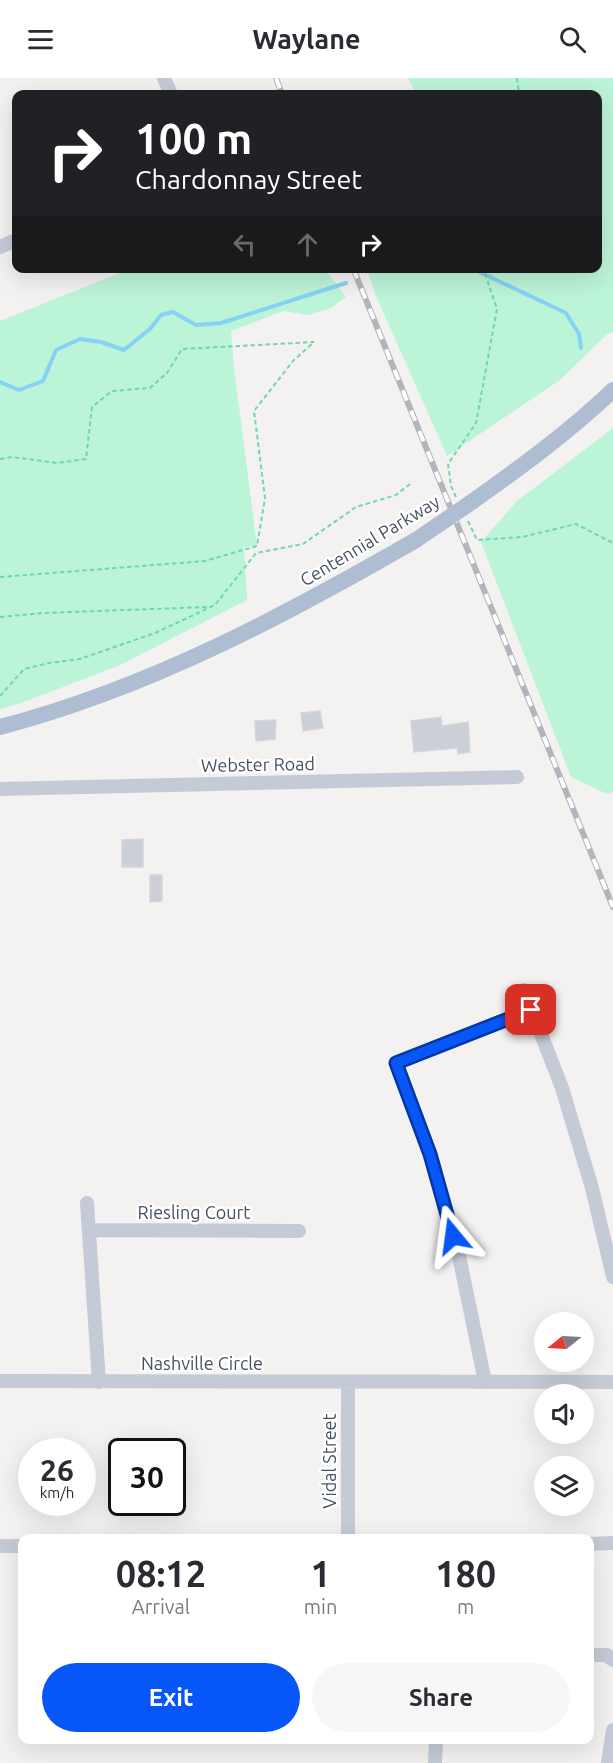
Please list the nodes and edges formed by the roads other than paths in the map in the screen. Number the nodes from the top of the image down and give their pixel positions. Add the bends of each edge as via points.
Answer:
1 (613, 390) edge
2 (0, 727) edge
3 (517, 777) dead end
4 (0, 789) edge
5 (524, 990) dead end
6 (531, 1010) junction
7 (87, 1203) dead end
8 (89, 1230) junction
9 (299, 1231) dead end
10 (613, 1277) edge
11 (0, 1381) edge
12 (99, 1382) junction
13 (348, 1382) junction
14 (484, 1382) junction
15 (613, 1382) edge
16 (348, 1534) edge
17 (594, 1544) edge
18 (613, 1544) edge
19 (0, 1546) edge
20 (18, 1546) edge
21 (594, 1655) edge
22 (613, 1660) edge
23 (613, 1730) edge
24 (436, 1744) edge
25 (435, 1763) edge
26 (608, 1763) edge

1 - 2 main road, Centennial Parkway, bridge via 509,476 416,540 318,596 238,638 123,688
3 - 4 street, Webster Road
5 - 6 street
6 - 10 street via 562,1088
6 - 14 street via 396,1063 430,1154 459,1256
7 - 8 street
8 - 9 street, Riesling Court
8 - 12 street
11 - 12 street, Nashville Circle
12 - 13 street, Nashville Circle
13 - 14 street, Nashville Circle
13 - 16 street, Vidal Street
14 - 15 street, Nashville Circle
17 - 18 street
19 - 20 street
21 - 22 street via 607,1655
23 - 26 street
24 - 25 street

